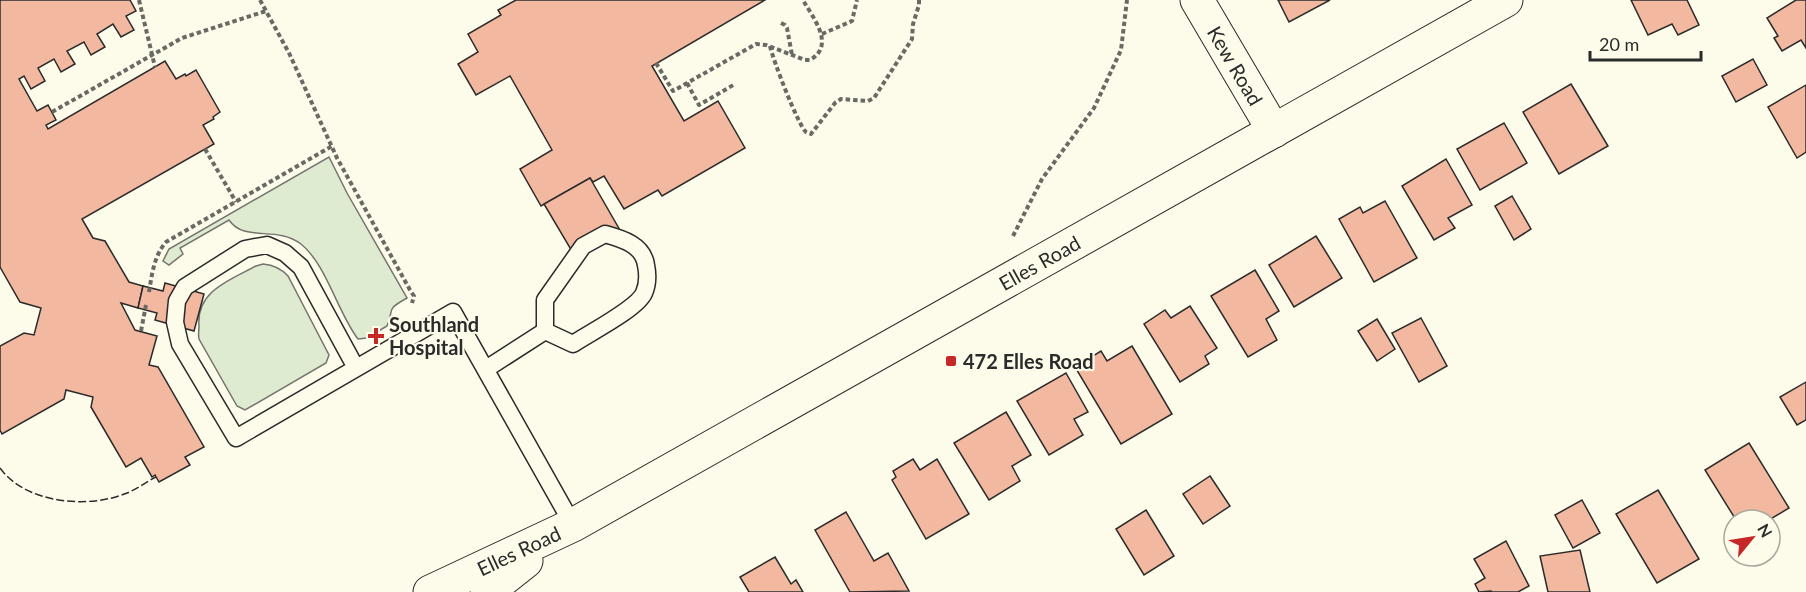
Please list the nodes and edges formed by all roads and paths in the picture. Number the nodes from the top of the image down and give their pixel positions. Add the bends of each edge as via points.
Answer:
1 (139, 0) edge
2 (260, 0) edge
3 (803, 0) edge
4 (857, 0) edge
5 (919, 0) edge
6 (1127, 0) edge
7 (1197, 0) edge
8 (1506, 0) edge
9 (266, 11) junction
10 (781, 23) dead end
11 (822, 34) junction
12 (770, 46) junction
13 (152, 54) junction
14 (792, 55) junction
15 (656, 63) dead end
16 (155, 67) dead end
17 (687, 83) junction
18 (735, 84) dead end
19 (52, 112) dead end
20 (1274, 131) junction
21 (332, 146) junction
22 (205, 149) dead end
23 (1042, 179) dead end
24 (236, 202) junction
25 (407, 306) dead end
26 (141, 331) dead end
27 (545, 332) junction
28 (356, 368) junction
29 (486, 369) junction
30 (573, 525) junction
31 (430, 592) edge
32 (487, 592) edge

1 - 13 path
2 - 9 path
3 - 11 path
4 - 11 path via 852,21
5 - 12 path via 912,39 874,98 841,99 811,134 806,132 795,110
6 - 23 path via 1121,50 1094,108
7 - 20 main road, Kew Road
8 - 20 main road, Elles Road
9 - 13 path via 193,33
9 - 21 path
10 - 14 path via 787,28
11 - 14 path via 816,57 806,60
12 - 14 path
12 - 17 path via 751,46
13 - 16 path
13 - 19 path
15 - 17 path via 673,91
17 - 18 path via 699,105
20 - 30 main road, Elles Road
21 - 24 path
21 - 25 path via 414,296
22 - 24 path
24 - 26 path via 161,248
27 - 27 lane via 545,300 583,246 605,234 623,239 645,257 648,276 643,294 630,308 573,344
27 - 29 lane
28 - 28 lane via 236,438 180,344 175,322 177,302 185,287 246,249 267,246 285,253 301,267
28 - 29 lane via 453,312
29 - 30 lane
30 - 31 main road, Elles Road
30 - 32 main road, Elles Road

